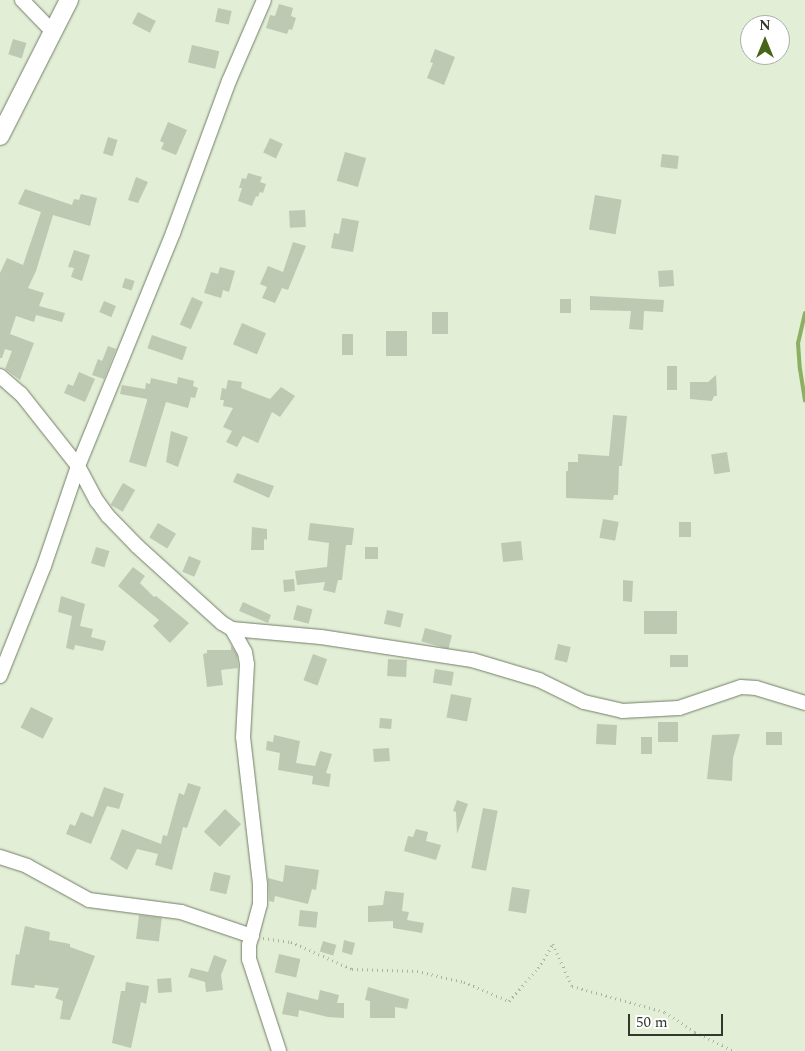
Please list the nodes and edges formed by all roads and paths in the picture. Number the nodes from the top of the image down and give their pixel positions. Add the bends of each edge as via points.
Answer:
1 (22, 0) edge
2 (69, 0) edge
3 (264, 0) edge
4 (53, 32) junction
5 (0, 136) edge
6 (0, 376) edge
7 (78, 466) junction
8 (232, 629) junction
9 (0, 676) edge
10 (805, 703) edge
11 (0, 857) edge
12 (252, 936) junction
13 (279, 1051) edge
14 (734, 1051) edge

1 - 4 street
2 - 4 main road
3 - 7 street via 229,81 174,233
4 - 5 main road
6 - 7 street via 21,394
7 - 8 street via 108,516 137,546
7 - 9 street via 44,566
8 - 10 street via 321,637 472,660 539,680 584,702 622,711 679,708 741,687 756,688
8 - 12 street via 245,652 247,664 243,736 260,885 260,904
11 - 12 street via 27,866 89,900 182,912
12 - 13 street via 249,959
12 - 14 path via 291,942 352,969 417,970 464,982 509,1001 538,968 552,944 572,986 665,1012 695,1032

